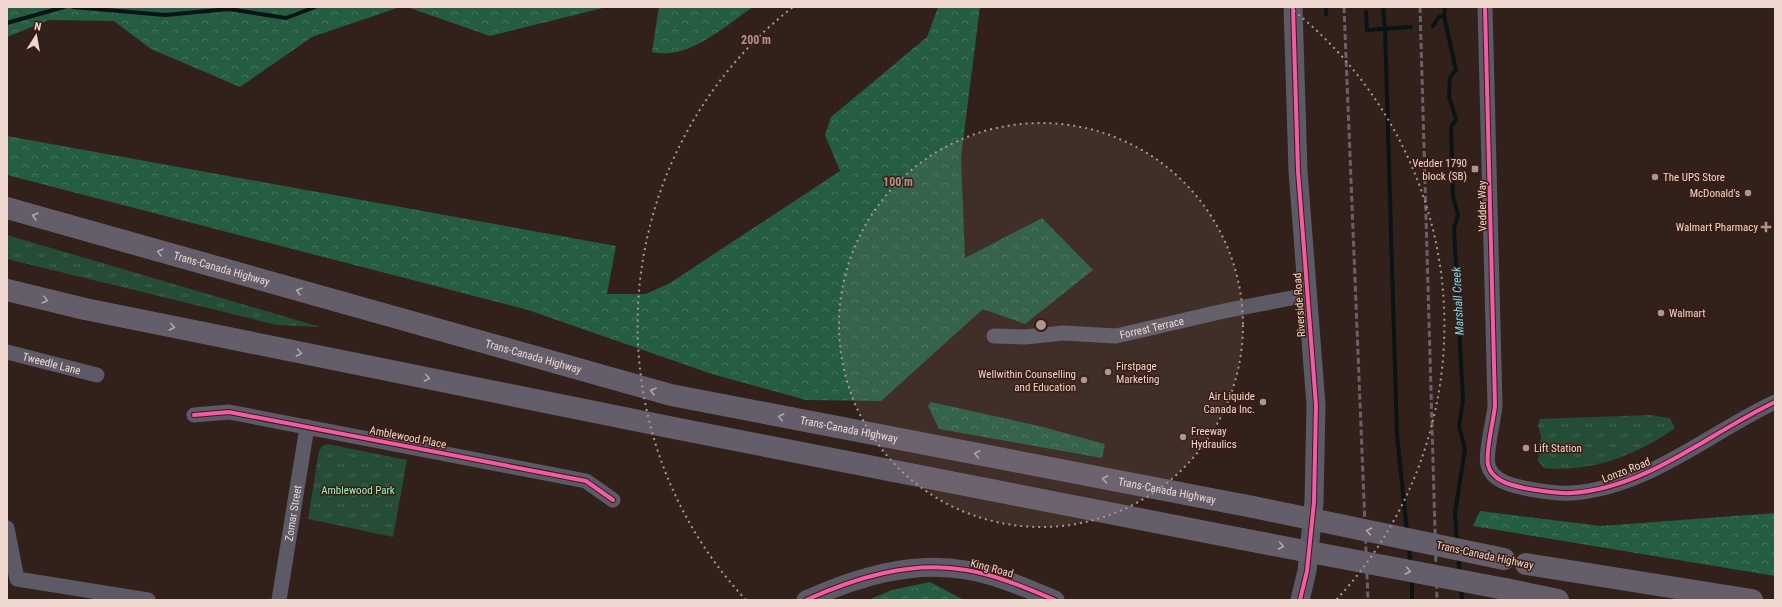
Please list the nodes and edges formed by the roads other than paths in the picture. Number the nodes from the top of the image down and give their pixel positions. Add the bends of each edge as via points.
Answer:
1 (1293, 7) edge
2 (1485, 7) edge
3 (7, 208) edge
4 (7, 290) edge
5 (1307, 295) junction
6 (994, 336) dead end
7 (7, 352) edge
8 (97, 375) dead end
9 (1775, 402) edge
10 (1495, 405) joint
11 (194, 415) dead end
12 (307, 427) junction
13 (613, 500) dead end
14 (7, 528) edge
15 (1526, 564) junction
16 (148, 600) edge
17 (279, 600) edge
18 (806, 600) edge
19 (1055, 600) edge
20 (1300, 600) edge
21 (1558, 600) edge
22 (1703, 600) edge
23 (1752, 600) edge

1 - 5 street, Riverside Road via 1298,171
2 - 10 street, Vedder Way
15 -> 3 highway, Trans-Canada Highway, bridge via 1253,507 670,395
4 -> 21 highway, bridge via 85,309 636,420
5 - 6 street, Forrest Terrace via 1116,336 1063,333 1025,337
5 - 20 street, Riverside Road via 1316,405 1314,502 1307,571
7 - 8 street, Tweedle Lane
9 - 10 street, Lonzo Road via 1651,471 1603,489 1558,493 1512,485 1496,477 1491,471 1488,453
11 - 12 street, Amblewood Place via 229,412
12 - 13 street, Amblewood Place via 586,481
12 - 17 street, Zomar Street
14 - 16 street via 17,579
15 - 22 highway, Trans-Canada Highway
15 - 23 highway
18 - 19 street, King Road via 852,582 888,572 927,567 966,570 1014,583

